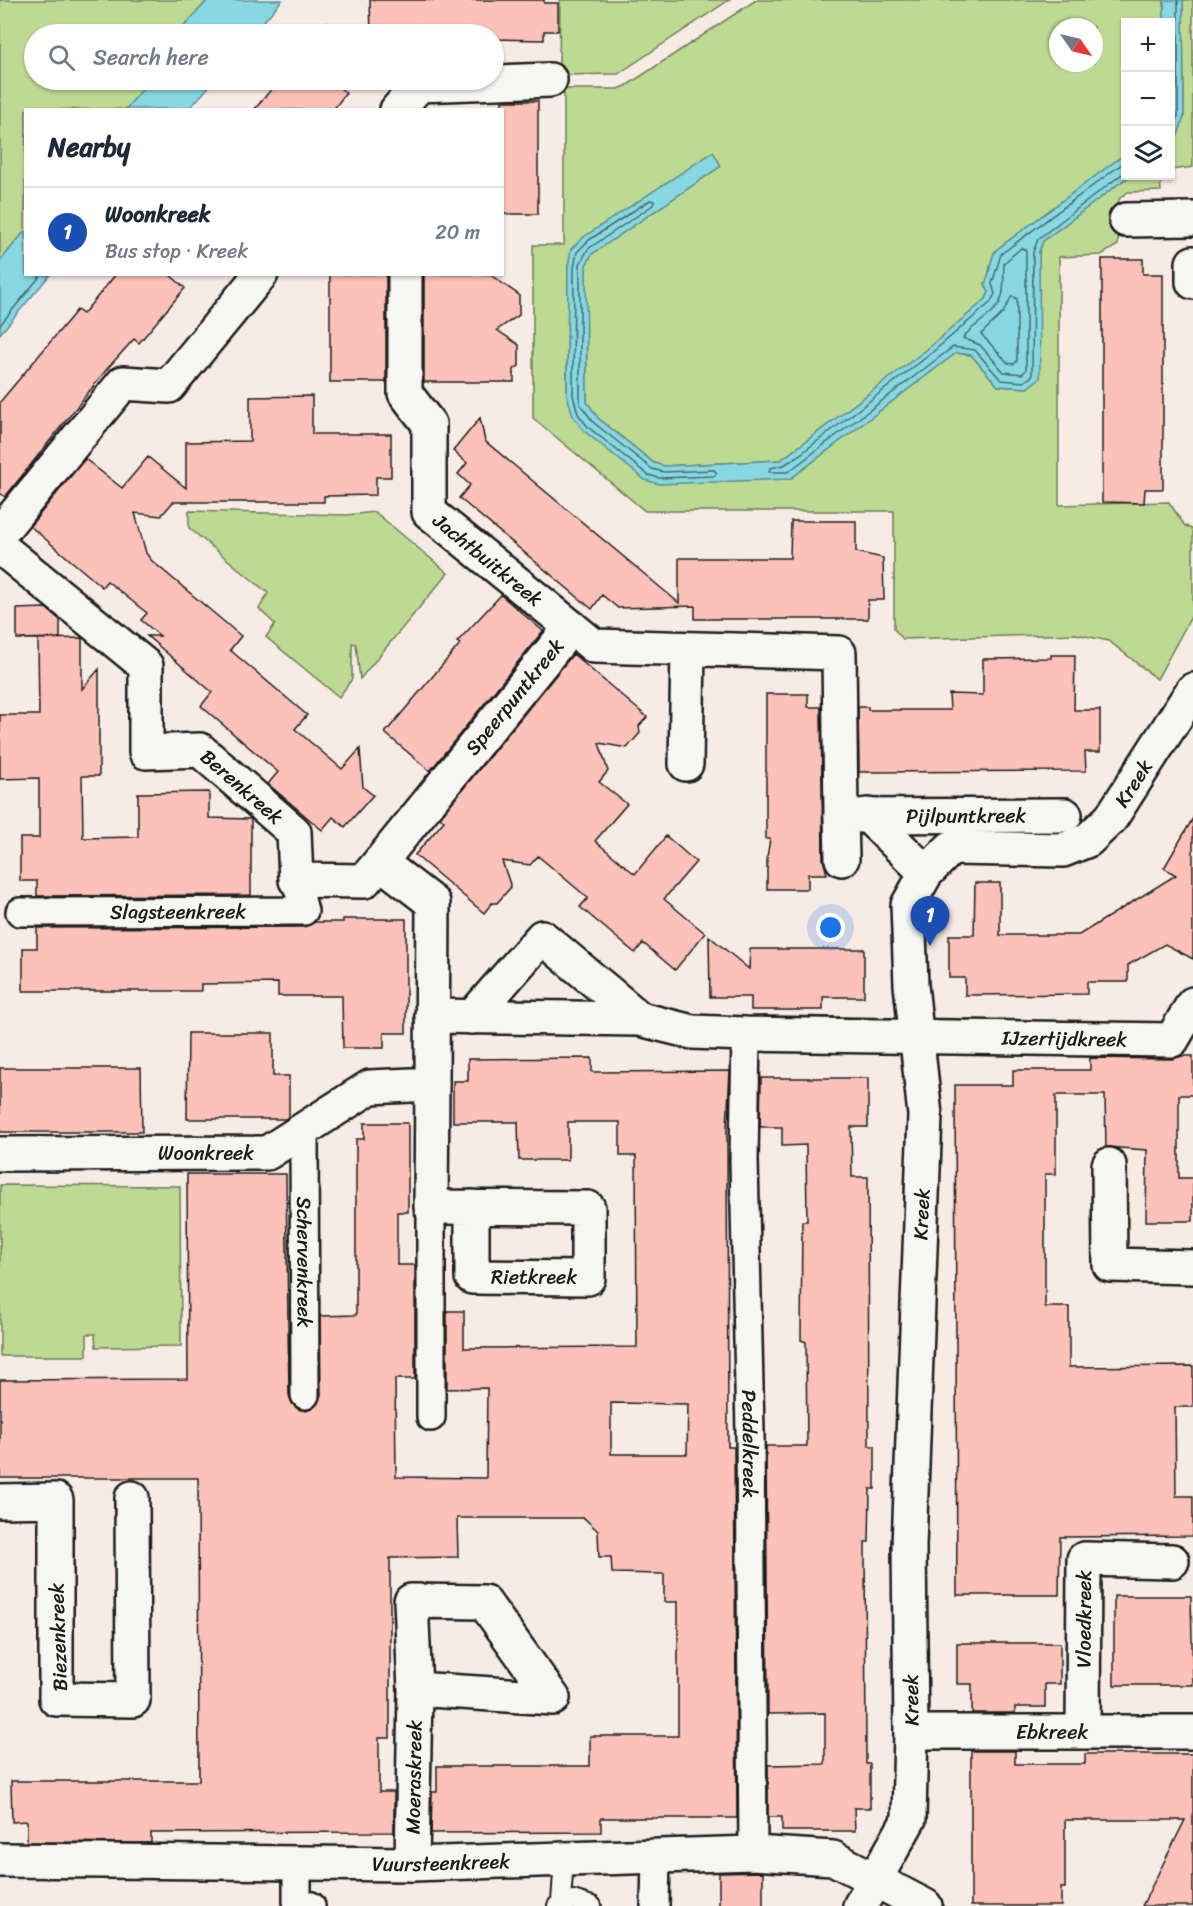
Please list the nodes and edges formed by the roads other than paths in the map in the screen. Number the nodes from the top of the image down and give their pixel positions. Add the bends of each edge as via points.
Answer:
1 (550, 80) dead end
2 (504, 82) edge
3 (415, 90) edge
4 (401, 107) edge
5 (1193, 219) edge
6 (1126, 220) dead end
7 (1193, 263) edge
8 (259, 276) edge
9 (405, 276) edge
10 (1193, 282) edge
11 (0, 533) edge
12 (0, 547) edge
13 (571, 627) junction
14 (688, 650) junction
15 (1193, 690) edge
16 (686, 764) dead end
17 (854, 815) junction
18 (1065, 815) dead end
19 (842, 859) dead end
20 (380, 862) junction
21 (926, 873) junction
22 (296, 880) junction
23 (20, 912) dead end
24 (1193, 1004) edge
25 (432, 1016) junction
26 (472, 1017) junction
27 (640, 1019) junction
28 (746, 1034) junction
29 (915, 1036) junction
30 (432, 1084) junction
31 (304, 1130) junction
32 (0, 1154) edge
33 (1109, 1166) dead end
34 (431, 1207) junction
35 (472, 1207) dead end
36 (1193, 1267) edge
37 (305, 1395) dead end
38 (431, 1417) dead end
39 (132, 1498) dead end
40 (0, 1501) edge
41 (1172, 1561) dead end
42 (415, 1689) junction
43 (1083, 1730) junction
44 (911, 1732) junction
45 (1193, 1732) edge
46 (753, 1853) junction
47 (656, 1856) junction
48 (564, 1859) junction
49 (0, 1860) edge
50 (297, 1863) junction
51 (412, 1864) junction
52 (868, 1893) edge
53 (559, 1904) edge
54 (311, 1906) edge
55 (592, 1906) edge
56 (655, 1906) edge
57 (926, 1906) edge

1 - 2 street
3 - 4 street
5 - 6 street
7 - 10 street
8 - 11 street via 170,386 123,383
9 - 13 street, Jachtbuitkreek via 405,393 429,424 429,512
12 - 22 street, Berenkreek via 146,666 146,752 200,750 294,832
13 - 14 street, Speerpuntkreek via 594,646
13 - 20 street, Speerpuntkreek
14 - 16 street
14 - 17 street, Speerpuntkreek via 839,653
15 - 21 street, Kreek via 1111,818 1088,840 1063,850 951,848
17 - 18 street, Pijlpuntkreek
17 - 19 street
17 - 21 street, Pijlpuntkreek
20 - 22 street via 364,880
20 - 25 street via 433,903
21 - 29 street, Kreek via 908,905
22 - 23 street, Slagsteenkreek via 304,911
24 - 29 street, IJzertijdkreek via 1172,1040
25 - 26 street
25 - 30 street
26 - 27 street
26 - 27 street via 542,937
27 - 28 street via 693,1032
28 - 29 street
28 - 46 street, Peddelkreek via 744,1160
29 - 44 street, Kreek via 925,1114 909,1524
30 - 31 street, Woonkreek via 370,1087
30 - 34 street
31 - 32 street, Woonkreek via 267,1153
31 - 37 street, Schervenkreek
33 - 36 street via 1110,1265
34 - 35 street
34 - 38 street
39 - 40 street, Biezenkreek via 133,1700 56,1699 56,1500
41 - 43 street, Vloedkreek via 1084,1559
42 - 42 street, Moeraskreek via 461,1692 554,1698 484,1602 411,1601
42 - 51 street, Moeraskreek
43 - 44 street, Ebkreek
43 - 45 street, Ebkreek
44 - 52 street, Kreek via 909,1819
46 - 47 street, Vuursteenkreek
46 - 52 street, Vuursteenkreek via 833,1858
47 - 48 street, Vuursteenkreek
47 - 56 street
48 - 51 street, Vuursteenkreek
48 - 53 lane
49 - 50 street, Vuursteenkreek
50 - 51 street, Vuursteenkreek
50 - 54 street via 297,1902
52 - 57 street, Vuursteenkreek
53 - 55 lane via 573,1900

